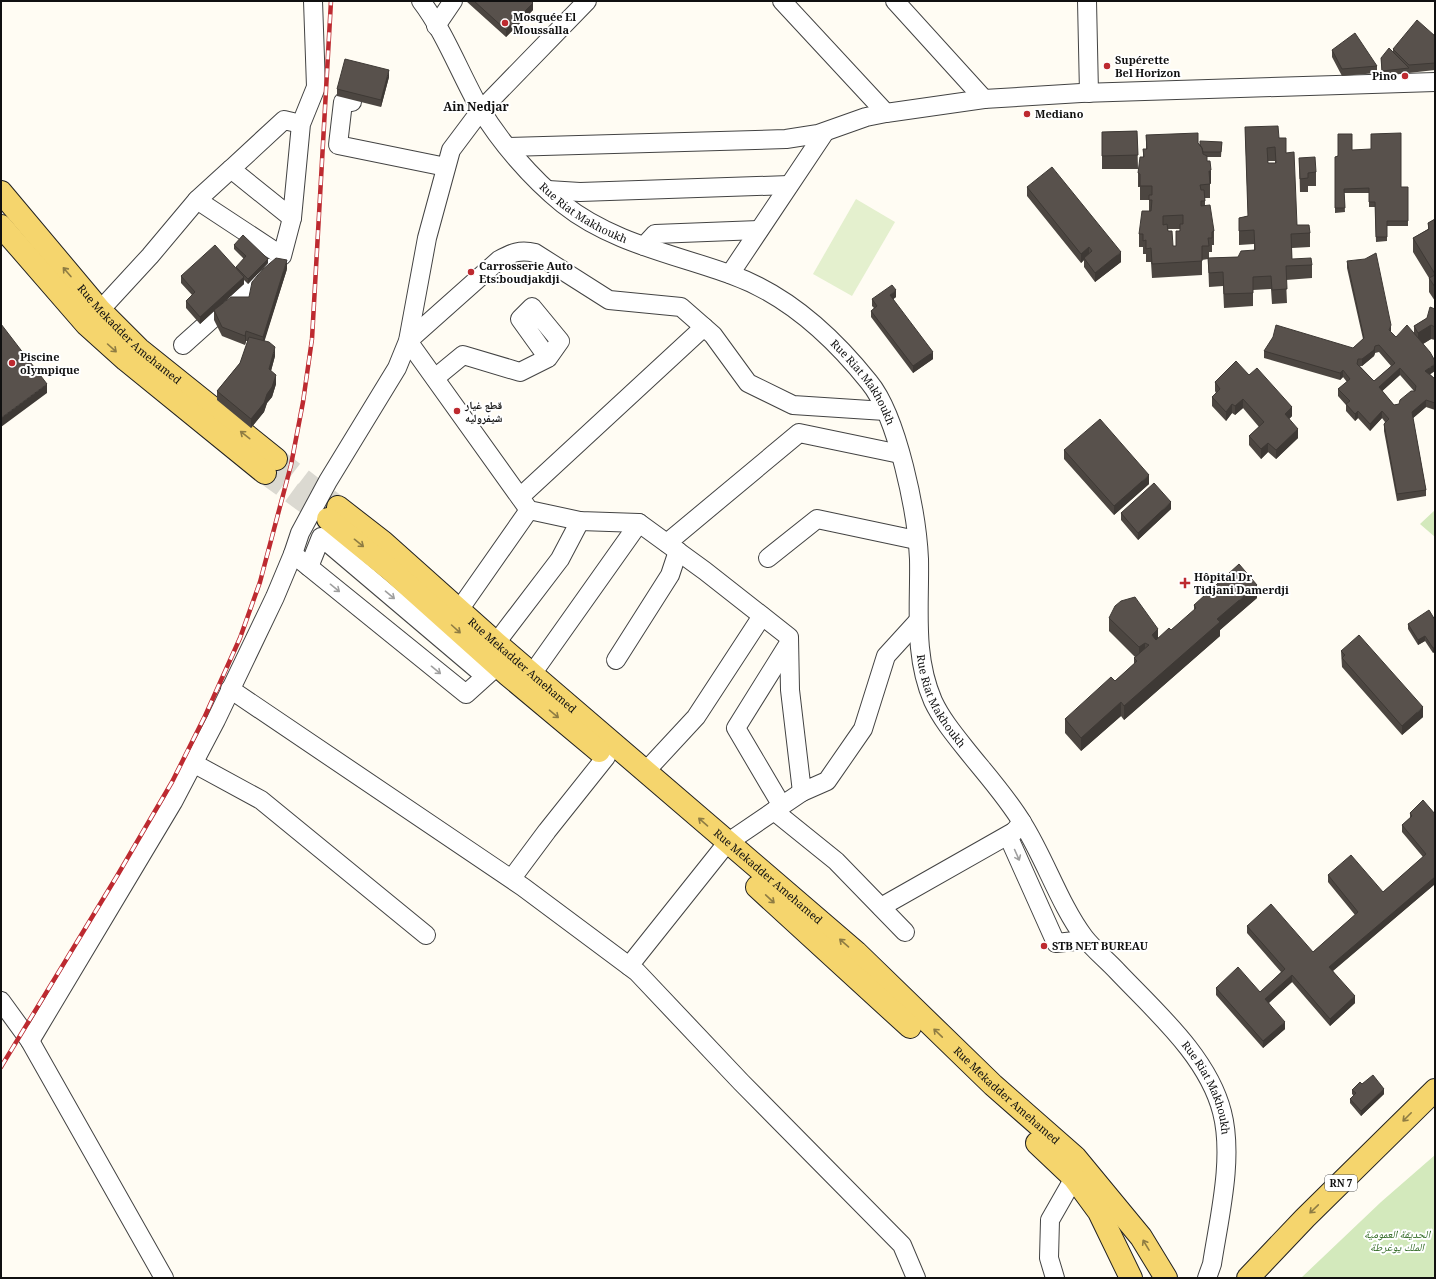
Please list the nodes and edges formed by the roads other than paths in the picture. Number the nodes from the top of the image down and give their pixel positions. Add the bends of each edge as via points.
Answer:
1 (313, 1) edge
2 (421, 1) edge
3 (453, 1) edge
4 (586, 1) edge
5 (782, 1) edge
6 (895, 1) edge
7 (1087, 1) edge
8 (436, 26) junction
9 (1435, 82) edge
10 (1089, 93) junction
11 (984, 99) junction
12 (352, 102) edge
13 (481, 110) junction
14 (886, 112) junction
15 (301, 124) junction
16 (825, 132) junction
17 (508, 147) junction
18 (446, 167) junction
19 (232, 169) junction
20 (789, 185) junction
21 (548, 190) junction
22 (1, 192) edge
23 (197, 200) junction
24 (292, 218) junction
25 (1, 226) edge
26 (759, 230) junction
27 (644, 246) junction
28 (282, 256) junction
29 (730, 274) junction
30 (93, 317) junction
31 (704, 327) junction
32 (408, 341) junction
33 (183, 345) dead end
34 (548, 358) dead end
35 (435, 378) junction
36 (884, 411) junction
37 (900, 454) junction
38 (271, 466) tunnel mouth
39 (525, 503) junction
40 (580, 521) junction
41 (639, 524) junction
42 (916, 540) junction
43 (672, 547) junction
44 (294, 554) junction
45 (768, 558) dead end
46 (309, 567) junction
47 (459, 610) junction
48 (762, 616) junction
49 (917, 622) junction
50 (496, 643) junction
51 (789, 643) junction
52 (616, 660) dead end
53 (491, 671) junction
54 (532, 674) junction
55 (230, 689) junction
56 (606, 758) junction
57 (193, 763) junction
58 (645, 772) junction
59 (802, 792) junction
60 (778, 808) junction
61 (1019, 826) junction
62 (722, 848) junction
63 (512, 878) junction
64 (1056, 886) junction
65 (1035, 897) junction
66 (881, 907) junction
67 (905, 932) dead end
68 (426, 935) dead end
69 (1084, 938) junction
70 (629, 966) junction
71 (1, 1001) edge
72 (30, 1041) junction
73 (1435, 1090) edge
74 (1435, 1109) edge
75 (1074, 1178) junction
76 (164, 1278) edge
77 (916, 1278) edge
78 (1055, 1278) edge
79 (1131, 1278) edge
80 (1166, 1278) edge
81 (1207, 1278) edge
82 (1248, 1278) edge
83 (1264, 1278) edge

1 - 15 street via 316,87
2 - 8 street, Rue Riat Makhoukh
3 - 8 street
4 - 13 street
5 - 14 street
6 - 11 street
7 - 10 street
8 - 13 street, Rue Riat Makhoukh
9 - 10 street
10 - 11 street
11 - 14 street
12 - 18 street via 343,102 338,145
13 - 17 street, Rue Riat Makhoukh
13 - 18 street via 451,150
14 - 16 street
15 - 19 street via 284,120
15 - 24 street
16 - 17 street via 786,139
16 - 20 street
17 - 21 street, Rue Riat Makhoukh
18 - 32 street via 427,238
19 - 23 street
19 - 24 street
20 - 21 street via 580,192
20 - 26 street
21 - 27 street, Rue Riat Makhoukh via 564,205 596,226
30 -> 22 main road, Rue Mekadder Amehamed
23 - 28 street
23 - 30 street via 150,256
24 - 28 street
25 - 30 main road, Rue Mekadder Amehamed
26 - 27 street via 655,234
26 - 29 street
27 - 29 street, Rue Riat Makhoukh
28 - 33 street
29 - 36 street, Rue Riat Makhoukh via 777,296 818,327 874,388
30 - 38 main road, Rue Mekadder Amehamed via 126,360
31 - 32 street via 681,307 609,300 535,253 515,251 499,260
31 - 36 street via 713,335 748,383 793,405
31 - 39 street
32 - 35 street
32 - 44 street via 397,368 328,481 300,533
34 - 35 street via 520,372 463,355
35 - 39 street
36 - 37 street, Rue Riat Makhoukh via 896,435
37 - 42 street, Rue Riat Makhoukh via 910,491
37 - 43 street via 800,433
39 - 40 street
39 - 47 street
40 - 41 street
40 - 50 street via 560,559
41 - 43 street
41 - 54 street
42 - 45 street via 817,518
42 - 49 street, Rue Riat Makhoukh via 919,555
43 - 48 street
43 - 52 street via 670,575
44 - 46 street
44 - 55 street
46 -> 53 street via 466,694
46 -> 53 street via 321,537
47 - 50 main road, Rue Mekadder Amehamed
47 -> 53 main road, Rue Mekadder Amehamed via 383,542 333,513
48 - 51 street via 789,637
48 - 58 street via 696,717
49 - 59 street via 886,656 863,730 827,781
49 - 61 street, Rue Riat Makhoukh via 922,666 933,702
50 - 54 main road, Rue Mekadder Amehamed
51 - 59 street via 790,690
51 - 60 street via 736,728
53 -> 56 main road, Rue Mekadder Amehamed
54 - 58 main road, Rue Mekadder Amehamed
55 - 57 street
55 - 63 street
56 - 62 main road, Rue Mekadder Amehamed
56 - 63 street
57 - 68 street via 261,800
57 - 72 street via 140,859
62 -> 58 main road, Rue Mekadder Amehamed
59 - 60 street
60 - 62 street
60 - 66 street via 836,860
61 - 64 street, Rue Riat Makhoukh
61 -> 65 street via 1009,838
61 - 66 street
62 - 70 street
62 -> 75 main road, Rue Mekadder Amehamed via 754,884
80 -> 62 main road, Rue Mekadder Amehamed via 1141,1237 1075,1157 993,1085 856,952
63 - 70 street
64 - 65 street
64 - 69 street, Rue Riat Makhoukh
65 - 69 street via 1056,943
66 - 67 street
69 - 81 street, Rue Riat Makhoukh via 1182,1040 1206,1072 1222,1113 1226,1146 1225,1173 1212,1264
70 - 77 street via 902,1245
71 - 72 street
72 - 76 street
73 -> 82 main road, RN 7
74 - 83 main road, RN 7 via 1352,1194
75 - 78 street via 1050,1220 1049,1258
75 - 79 main road, Rue Mekadder Amehamed via 1099,1212

